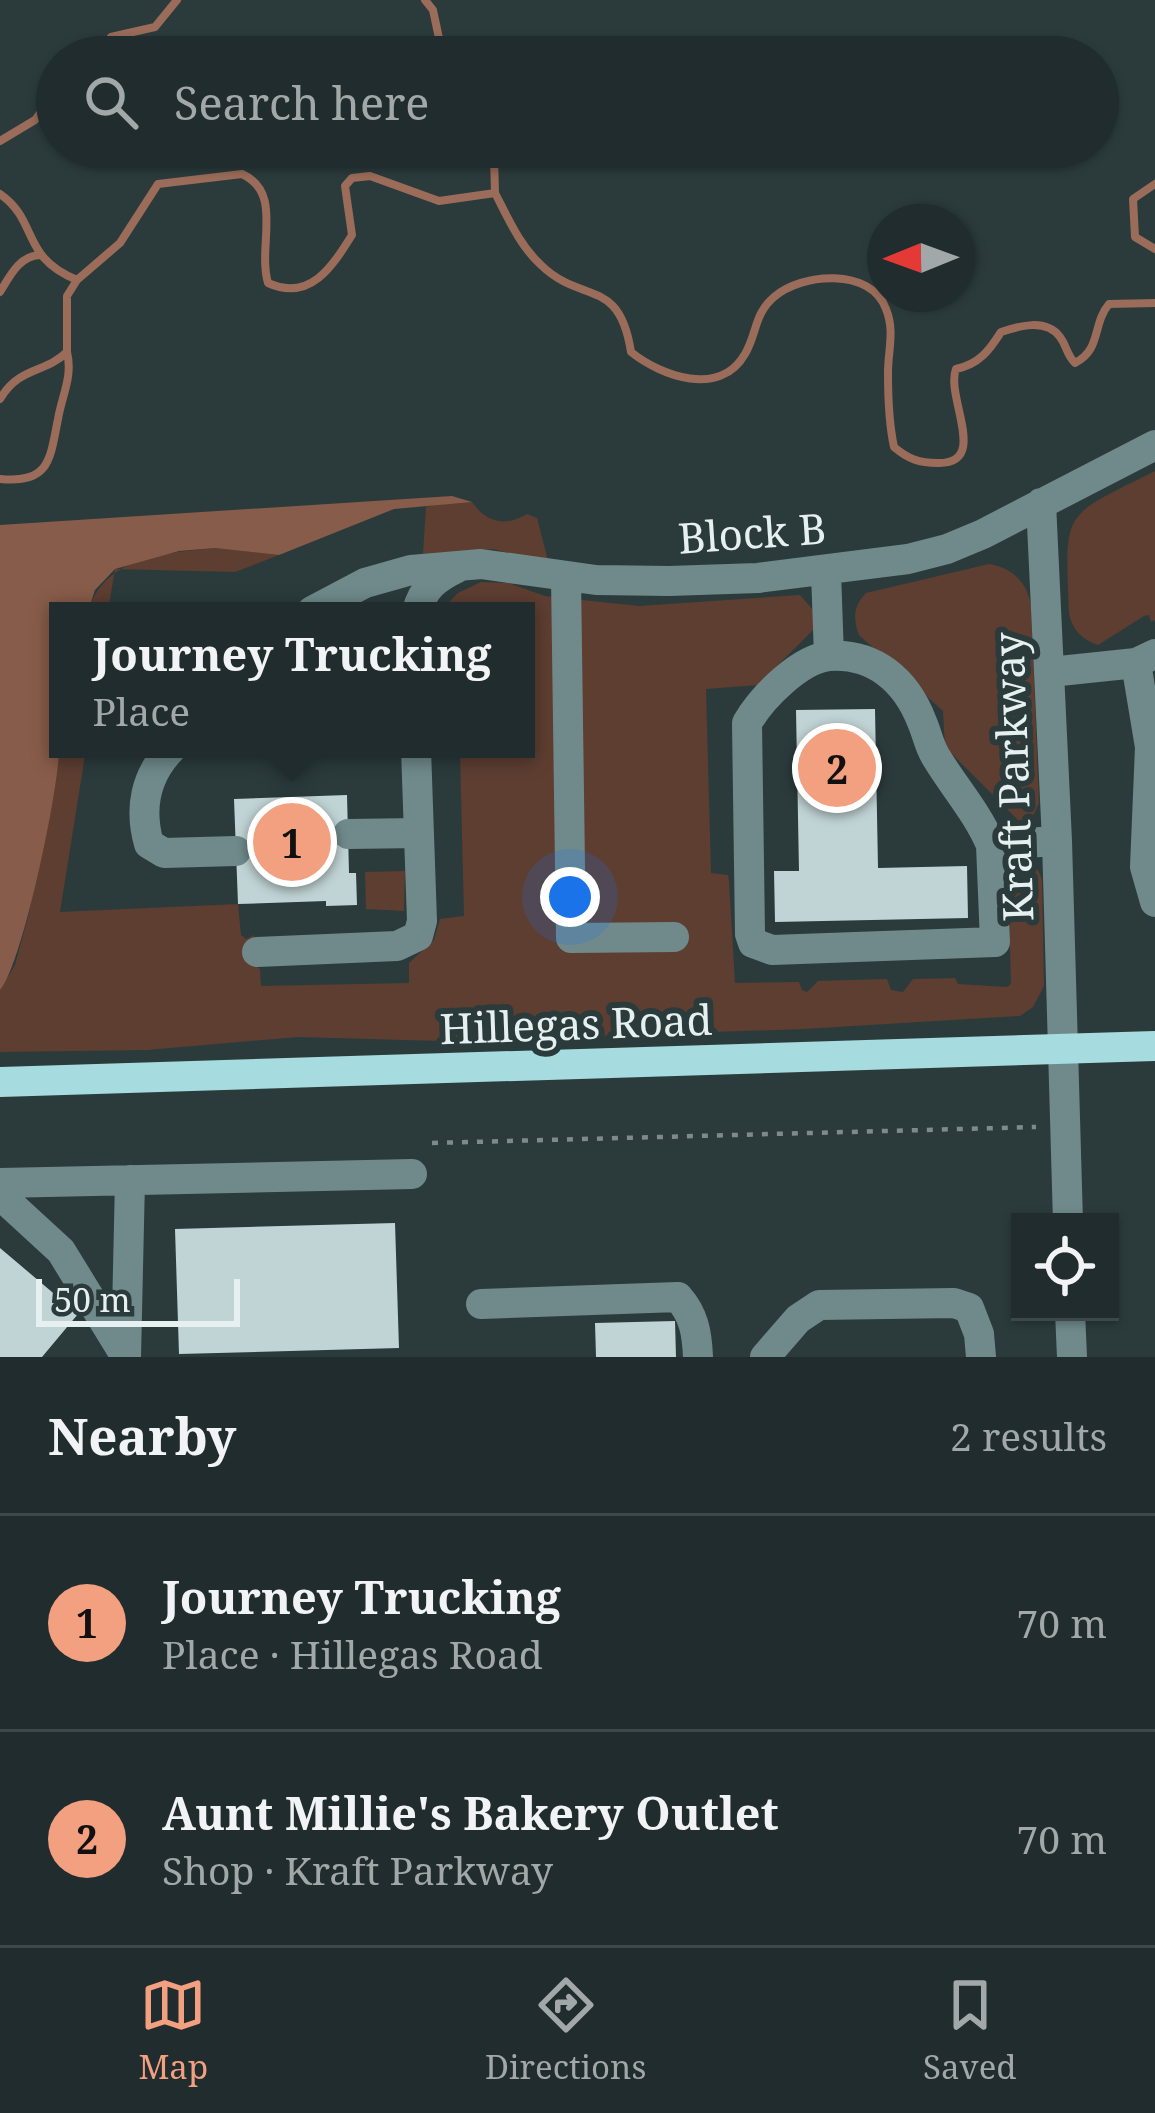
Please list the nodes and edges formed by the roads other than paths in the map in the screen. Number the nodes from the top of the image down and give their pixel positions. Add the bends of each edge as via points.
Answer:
1 (1155, 445) edge
2 (1041, 503) junction
3 (457, 568) junction
4 (826, 572) junction
5 (566, 577) junction
6 (330, 602) edge
7 (421, 602) edge
8 (829, 656) junction
9 (1145, 659) edge
10 (1050, 672) junction
11 (165, 758) edge
12 (416, 758) edge
13 (419, 832) junction
14 (348, 834) dead end
15 (1057, 841) junction
16 (992, 845) junction
17 (236, 851) dead end
18 (1155, 902) edge
19 (674, 937) dead end
20 (256, 952) dead end
21 (1155, 1046) edge
22 (1065, 1048) junction
23 (0, 1082) edge
24 (412, 1174) dead end
25 (130, 1180) junction
26 (0, 1183) edge
27 (0, 1195) edge
28 (1068, 1213) edge
29 (481, 1304) dead end
30 (1070, 1321) edge
31 (698, 1357) edge
32 (765, 1357) edge
33 (981, 1357) edge
34 (1072, 1357) edge

1 - 2 street, Block B
2 - 4 street, Block B via 947,549
2 - 10 street, Kraft Parkway
3 - 5 street, Block B
3 - 6 street, Block B via 395,573
3 - 7 street via 437,578
4 - 5 street, Block B
4 - 8 street
5 - 19 street via 571,938
8 - 16 street via 860,656 900,686
8 - 16 street via 813,658 748,722 753,943 772,950 995,942
9 - 10 street
9 - 18 street via 1145,867
10 - 15 street, Kraft Parkway
11 - 17 street via 149,781 141,818 148,844 164,854
12 - 13 street
13 - 14 street
13 - 20 street via 422,921 408,944
15 - 16 street
15 - 22 street, Kraft Parkway
21 - 22 main road, Hillegas Road
22 - 23 main road, Hillegas Road
22 - 28 street, Kraft Parkway
24 - 25 street
25 - 26 street
25 - 27 street via 126,1357 62,1251
29 - 31 street via 678,1297 689,1309
30 - 34 street
32 - 33 street via 819,1305 954,1303 969,1308

